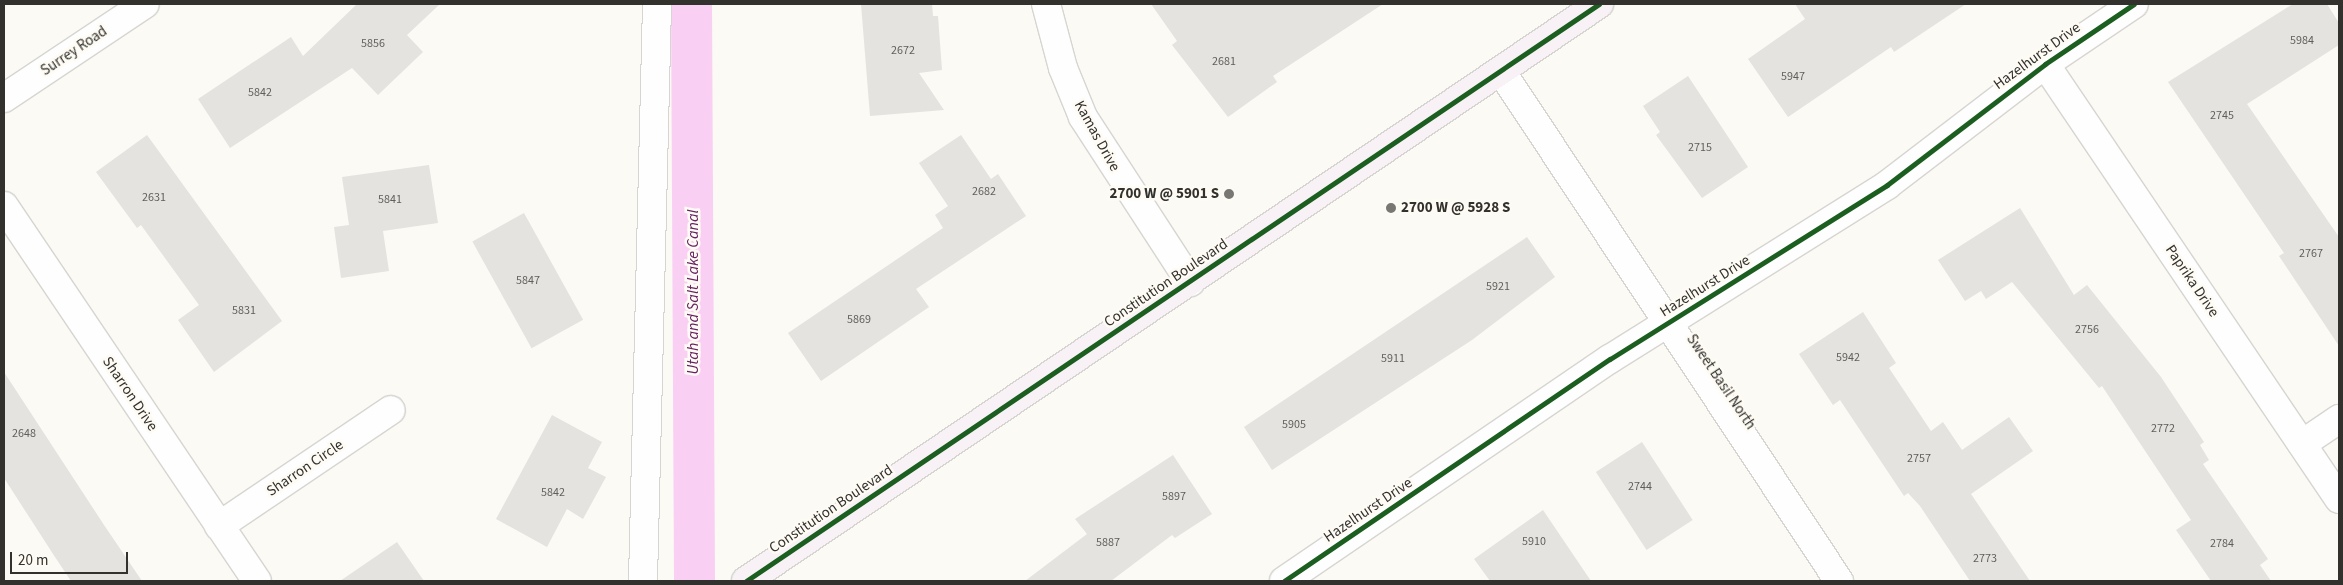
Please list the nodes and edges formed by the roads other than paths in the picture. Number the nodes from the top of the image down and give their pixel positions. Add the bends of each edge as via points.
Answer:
1 (145, 4) edge
2 (657, 4) edge
3 (1046, 4) edge
4 (1600, 4) edge
5 (2134, 4) edge
6 (2045, 64) junction
7 (1501, 71) junction
8 (4, 98) edge
9 (4, 206) edge
10 (1190, 282) junction
11 (1666, 324) junction
12 (391, 410) dead end
13 (2339, 419) edge
14 (2302, 444) junction
15 (2339, 499) edge
16 (219, 526) junction
17 (256, 581) edge
18 (643, 581) edge
19 (746, 581) edge
20 (1284, 581) edge
21 (1839, 581) edge

1 - 8 street, Surrey Road
2 - 18 street
3 - 10 street, Kamas Drive via 1063,68 1083,117
4 - 7 main road, Constitution Boulevard
5 - 6 street, Hazelhurst Drive
6 - 11 street, Hazelhurst Drive via 1887,184
6 - 14 street, Paprika Drive
7 - 10 main road, Constitution Boulevard
7 - 11 street, Sweet Basil North
9 - 16 street, Sharron Drive
10 - 19 main road, Constitution Boulevard
11 - 20 street, Hazelhurst Drive
11 - 21 street, Sweet Basil North
12 - 16 street, Sharron Circle
13 - 14 street
14 - 15 street, Paprika Drive
16 - 17 street, Sharron Drive

